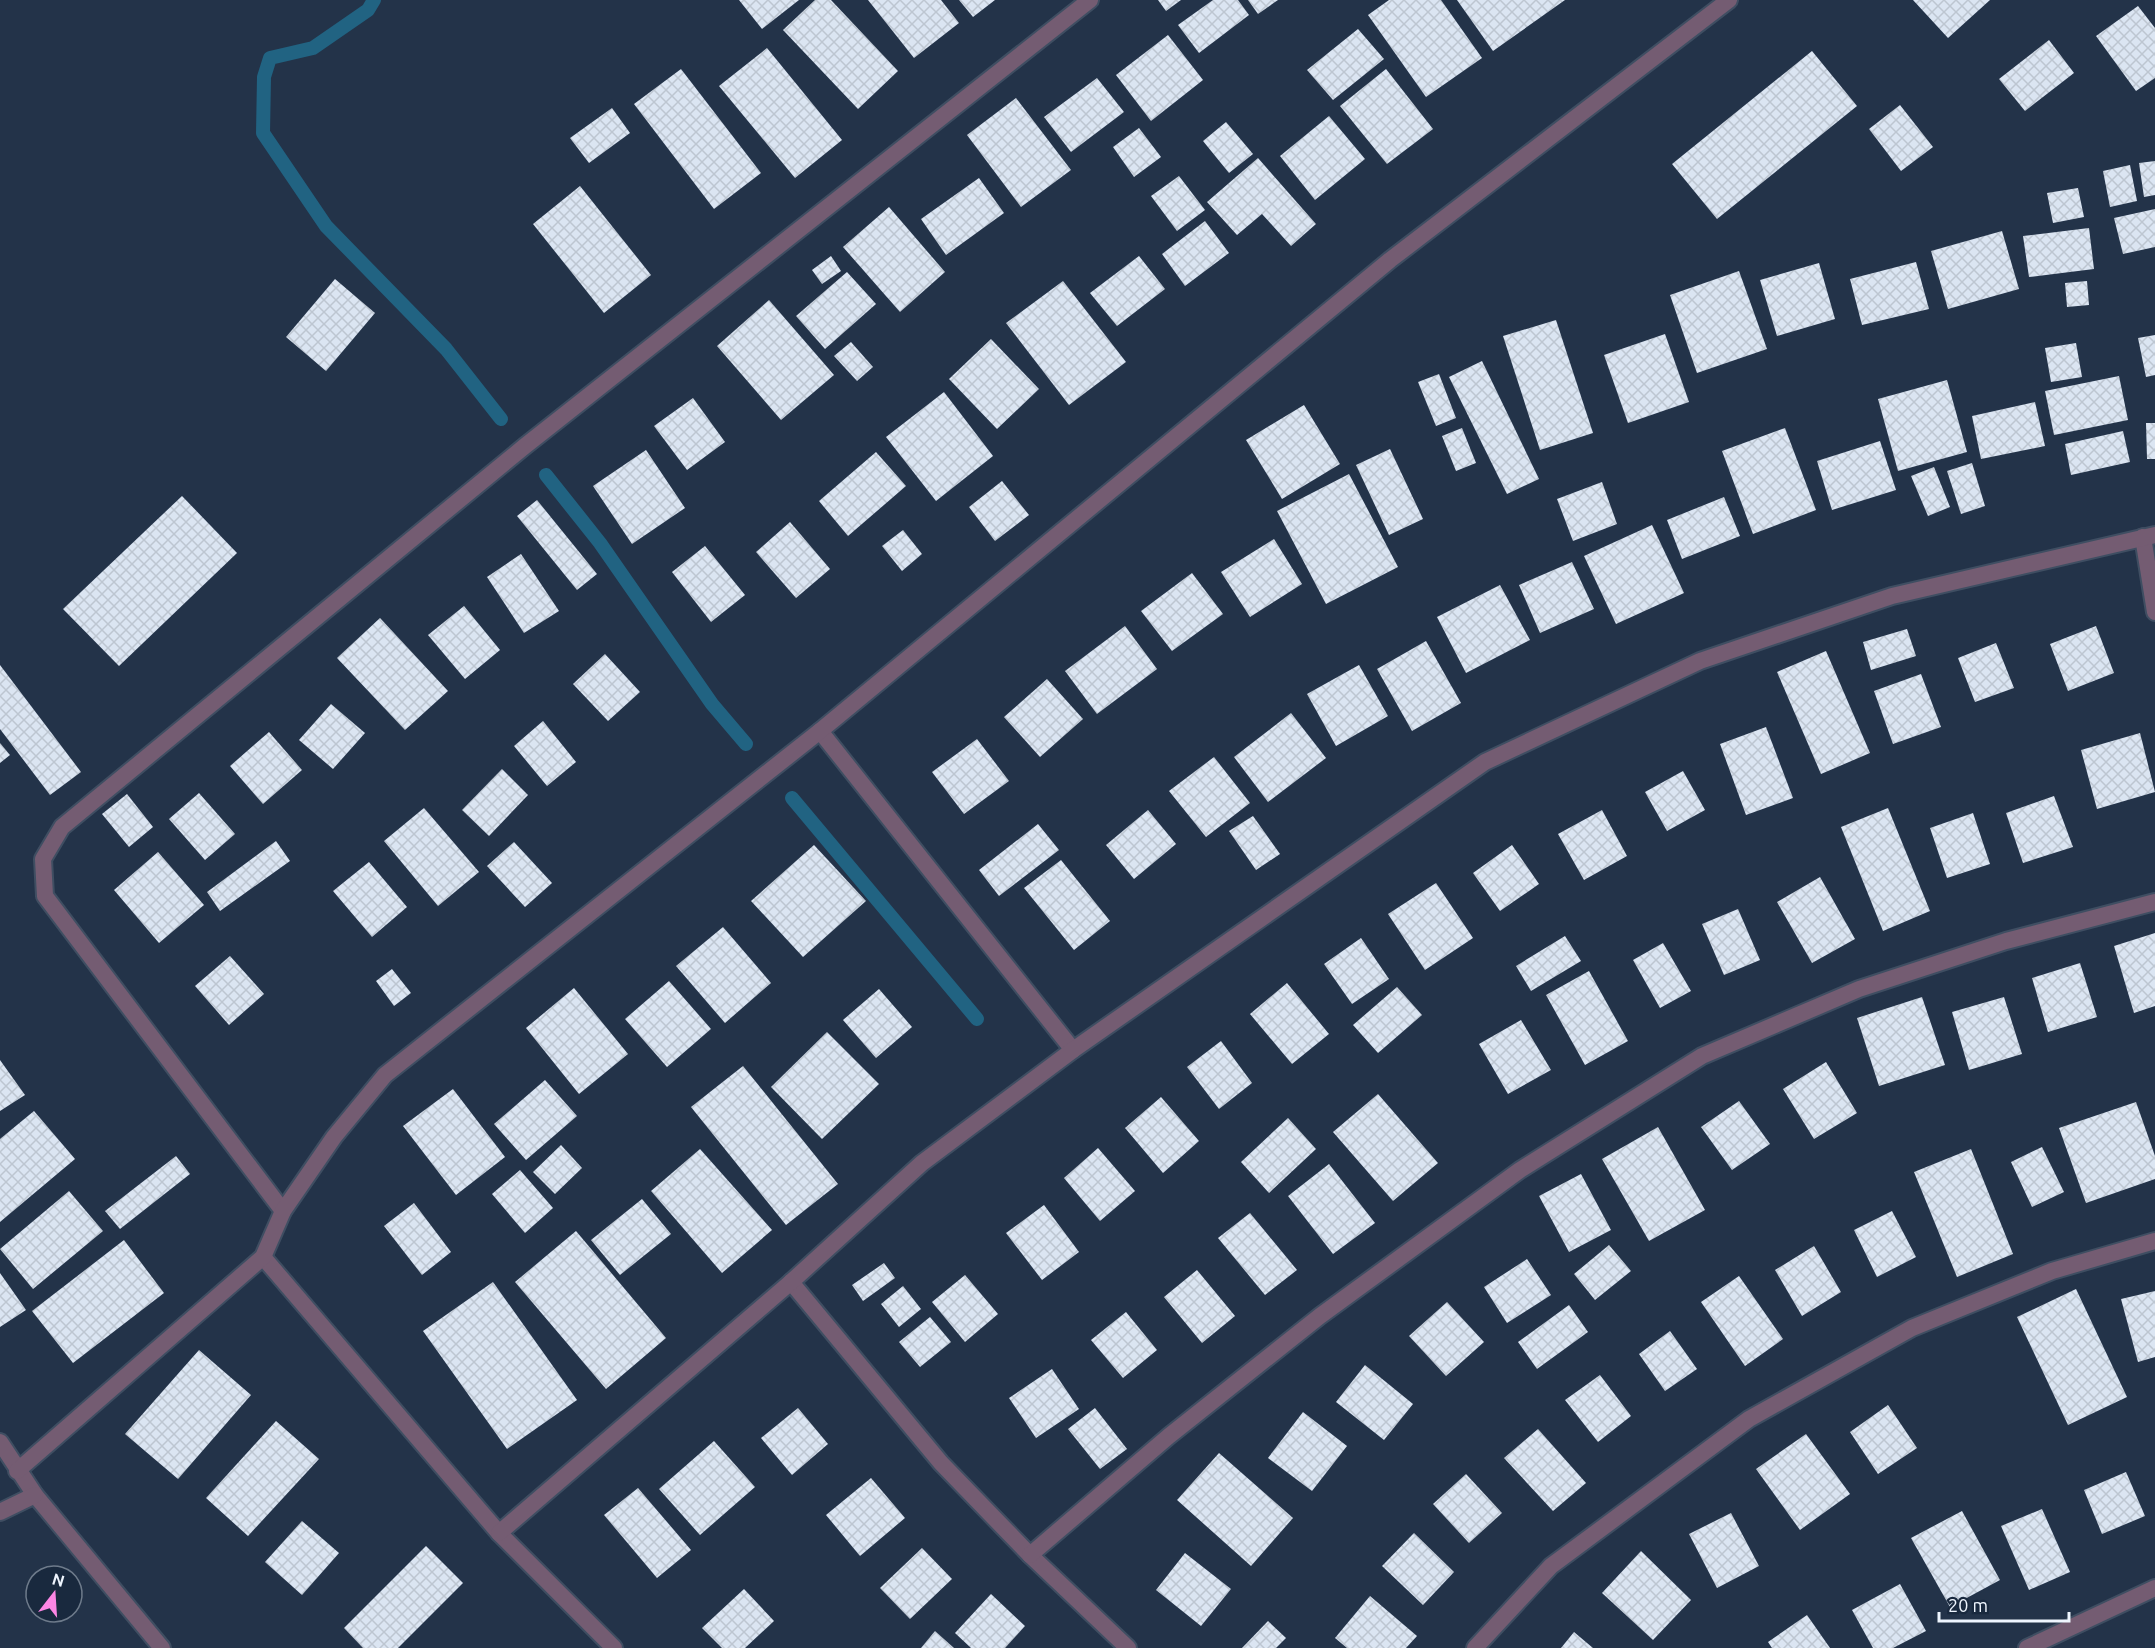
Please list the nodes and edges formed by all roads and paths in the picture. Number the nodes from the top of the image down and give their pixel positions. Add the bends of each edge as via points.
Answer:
1 (1090, 0) edge
2 (1728, 0) edge
3 (2149, 536) edge
4 (2155, 612) edge
5 (820, 730) junction
6 (2155, 902) edge
7 (1073, 1050) junction
8 (283, 1211) junction
9 (2155, 1241) edge
10 (263, 1257) junction
11 (791, 1282) junction
12 (0, 1442) edge
13 (17, 1471) junction
14 (35, 1495) junction
15 (0, 1512) edge
16 (500, 1533) junction
17 (1030, 1555) junction
18 (2155, 1588) edge
19 (162, 1648) edge
20 (614, 1648) edge
21 (1128, 1648) edge
22 (1475, 1648) edge
23 (2027, 1648) edge

1 - 8 street via 525,446 62,827 43,859 45,896
2 - 5 street via 1390,260
3 - 4 street
3 - 7 street via 1892,596 1745,645 1700,661 1485,762
5 - 7 street
5 - 8 street via 385,1075 334,1137
6 - 17 street via 2006,941 1859,989 1702,1056 1520,1170 1320,1316 1169,1436
7 - 11 street via 922,1163
8 - 10 street
9 - 22 street via 2052,1271 1912,1328 1749,1419 1551,1566
10 - 13 street
10 - 16 street
11 - 16 street
11 - 17 street via 941,1463
12 - 13 street
13 - 14 street
14 - 15 street
14 - 19 street
16 - 20 street
17 - 21 street
18 - 23 street

